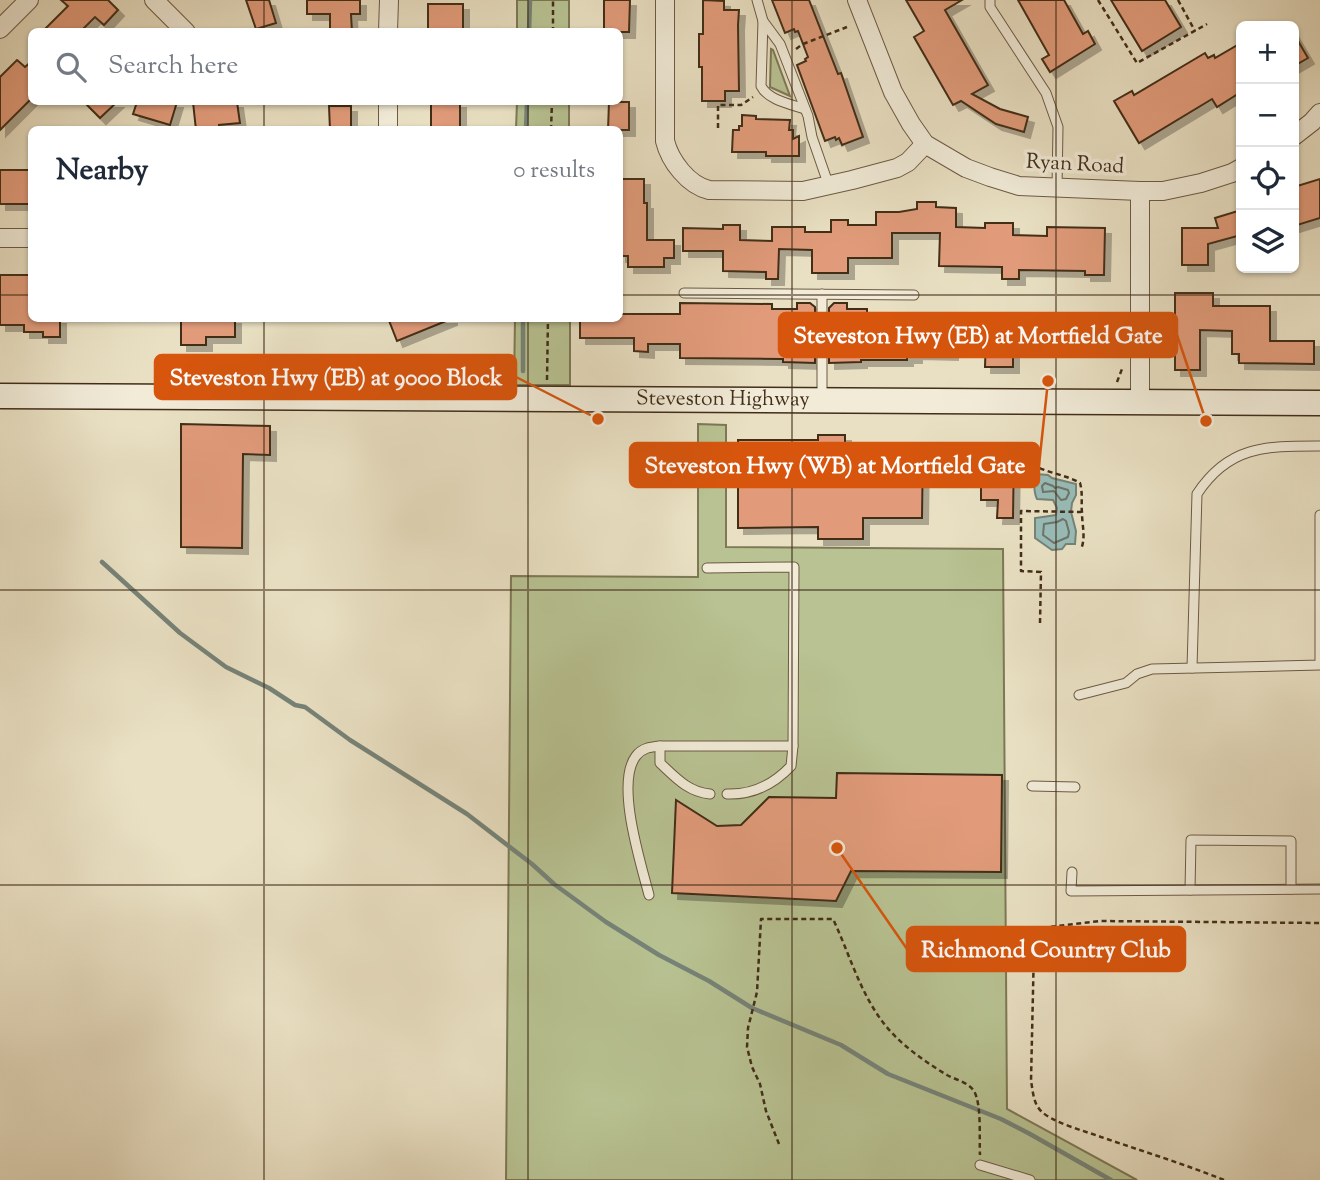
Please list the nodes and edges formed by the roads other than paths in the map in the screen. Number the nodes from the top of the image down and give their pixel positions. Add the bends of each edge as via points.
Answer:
1 (29, 0) edge
2 (154, 0) edge
3 (389, 0) edge
4 (665, 0) edge
5 (757, 0) edge
6 (856, 0) edge
7 (990, 0) edge
8 (763, 21) junction
9 (182, 28) edge
10 (388, 28) edge
11 (0, 29) edge
12 (388, 105) edge
13 (804, 109) junction
14 (1317, 122) edge
15 (388, 126) edge
16 (1299, 133) edge
17 (925, 144) junction
18 (1236, 171) edge
19 (829, 186) junction
20 (1057, 188) junction
21 (1140, 191) junction
22 (0, 238) edge
23 (28, 238) edge
24 (684, 293) dead end
25 (822, 294) junction
26 (914, 295) dead end
27 (0, 396) edge
28 (822, 400) junction
29 (1140, 402) junction
30 (1320, 403) edge
31 (1320, 446) edge
32 (1320, 515) edge
33 (708, 568) dead end
34 (1320, 665) edge
35 (1192, 668) junction
36 (1320, 674) edge
37 (1079, 695) dead end
38 (793, 746) junction
39 (660, 747) junction
40 (1032, 786) dead end
41 (1075, 787) dead end
42 (710, 794) dead end
43 (727, 794) dead end
44 (1072, 872) dead end
45 (1291, 889) junction
46 (1320, 889) edge
47 (1190, 890) junction
48 (649, 895) dead end
49 (980, 1165) dead end
50 (1030, 1180) edge

1 - 11 street
2 - 9 street
3 - 10 street
4 - 19 street via 665,134 672,160 695,184 709,190 803,191
5 - 8 lane
6 - 17 street, Ryan Road via 893,92
7 - 20 lane via 990,7 1046,93 1058,127
8 - 13 lane via 780,44
8 - 13 lane via 762,90
12 - 15 street
13 - 19 lane
14 - 16 street
17 - 19 street via 897,168
17 - 20 street, Ryan Road via 990,177 1020,186
18 - 21 street, Ryan Road via 1201,183
20 - 21 street, Ryan Road
21 - 29 street
22 - 23 street
24 - 25 lane
25 - 26 lane
25 - 28 lane
27 - 28 main road, Steveston Highway
28 - 29 main road, Steveston Highway
29 - 30 main road, Steveston Highway
31 - 35 lane via 1279,446 1238,456 1197,494
32 - 34 lane
33 - 38 lane via 794,567
34 - 35 lane
34 - 36 lane
35 - 37 lane via 1152,669 1126,683
38 - 39 lane
38 - 43 lane via 791,766 771,784
39 - 42 lane via 660,763 686,787
39 - 48 lane via 646,748 635,757 629,774 632,825
40 - 41 lane
44 - 47 lane via 1071,891
45 - 46 lane
45 - 47 lane
45 - 47 lane via 1291,841 1191,840
49 - 50 lane

